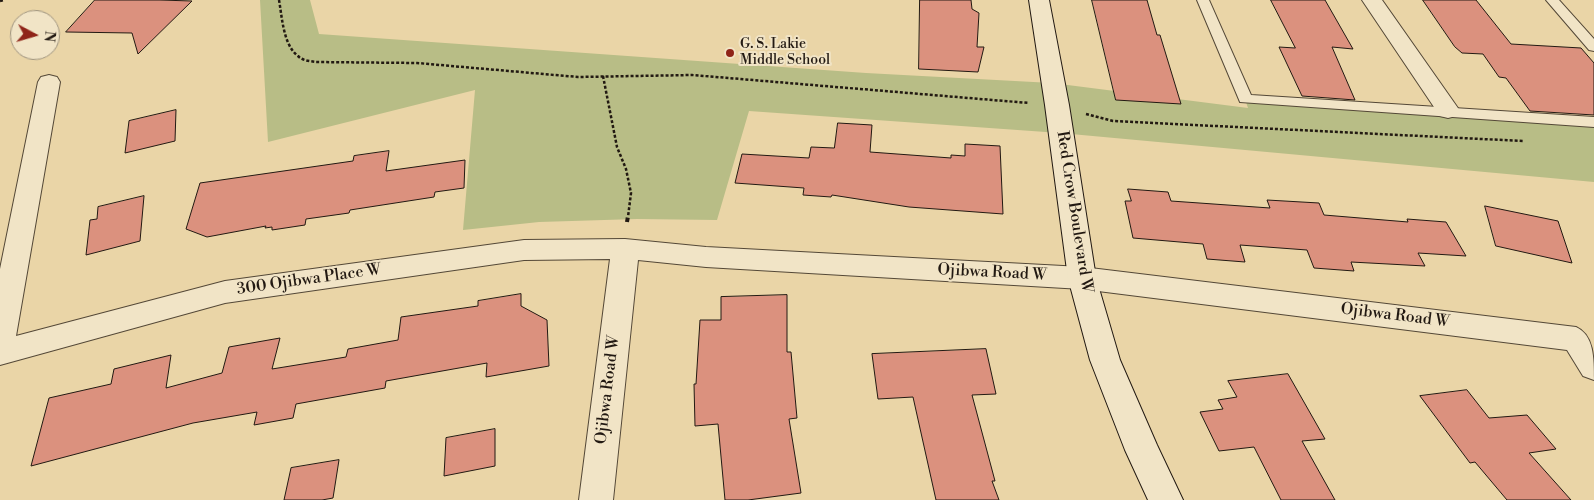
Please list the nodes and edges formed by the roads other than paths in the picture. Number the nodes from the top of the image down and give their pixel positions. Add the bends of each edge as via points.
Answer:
1 (1039, 0) edge
2 (1203, 0) edge
3 (1372, 0) edge
4 (1552, 0) edge
5 (1594, 47) edge
6 (49, 82) dead end
7 (1448, 111) junction
8 (1594, 122) edge
9 (626, 236) junction
10 (1082, 278) junction
11 (0, 344) edge
12 (0, 353) edge
13 (1594, 366) edge
14 (596, 500) edge
15 (1166, 500) edge

1 - 10 street, Red Crow Boulevard W
2 - 7 lane via 1245,99
3 - 7 street
4 - 5 lane
6 - 11 street
7 - 8 lane
9 - 10 street, Ojibwa Road W via 706,257
9 - 12 street, 300 Ojibwa Place W via 225,292
9 - 14 street, Ojibwa Road W
10 - 13 street, Ojibwa Road W via 1576,338
10 - 15 street, Red Crow Boulevard W via 1106,360

